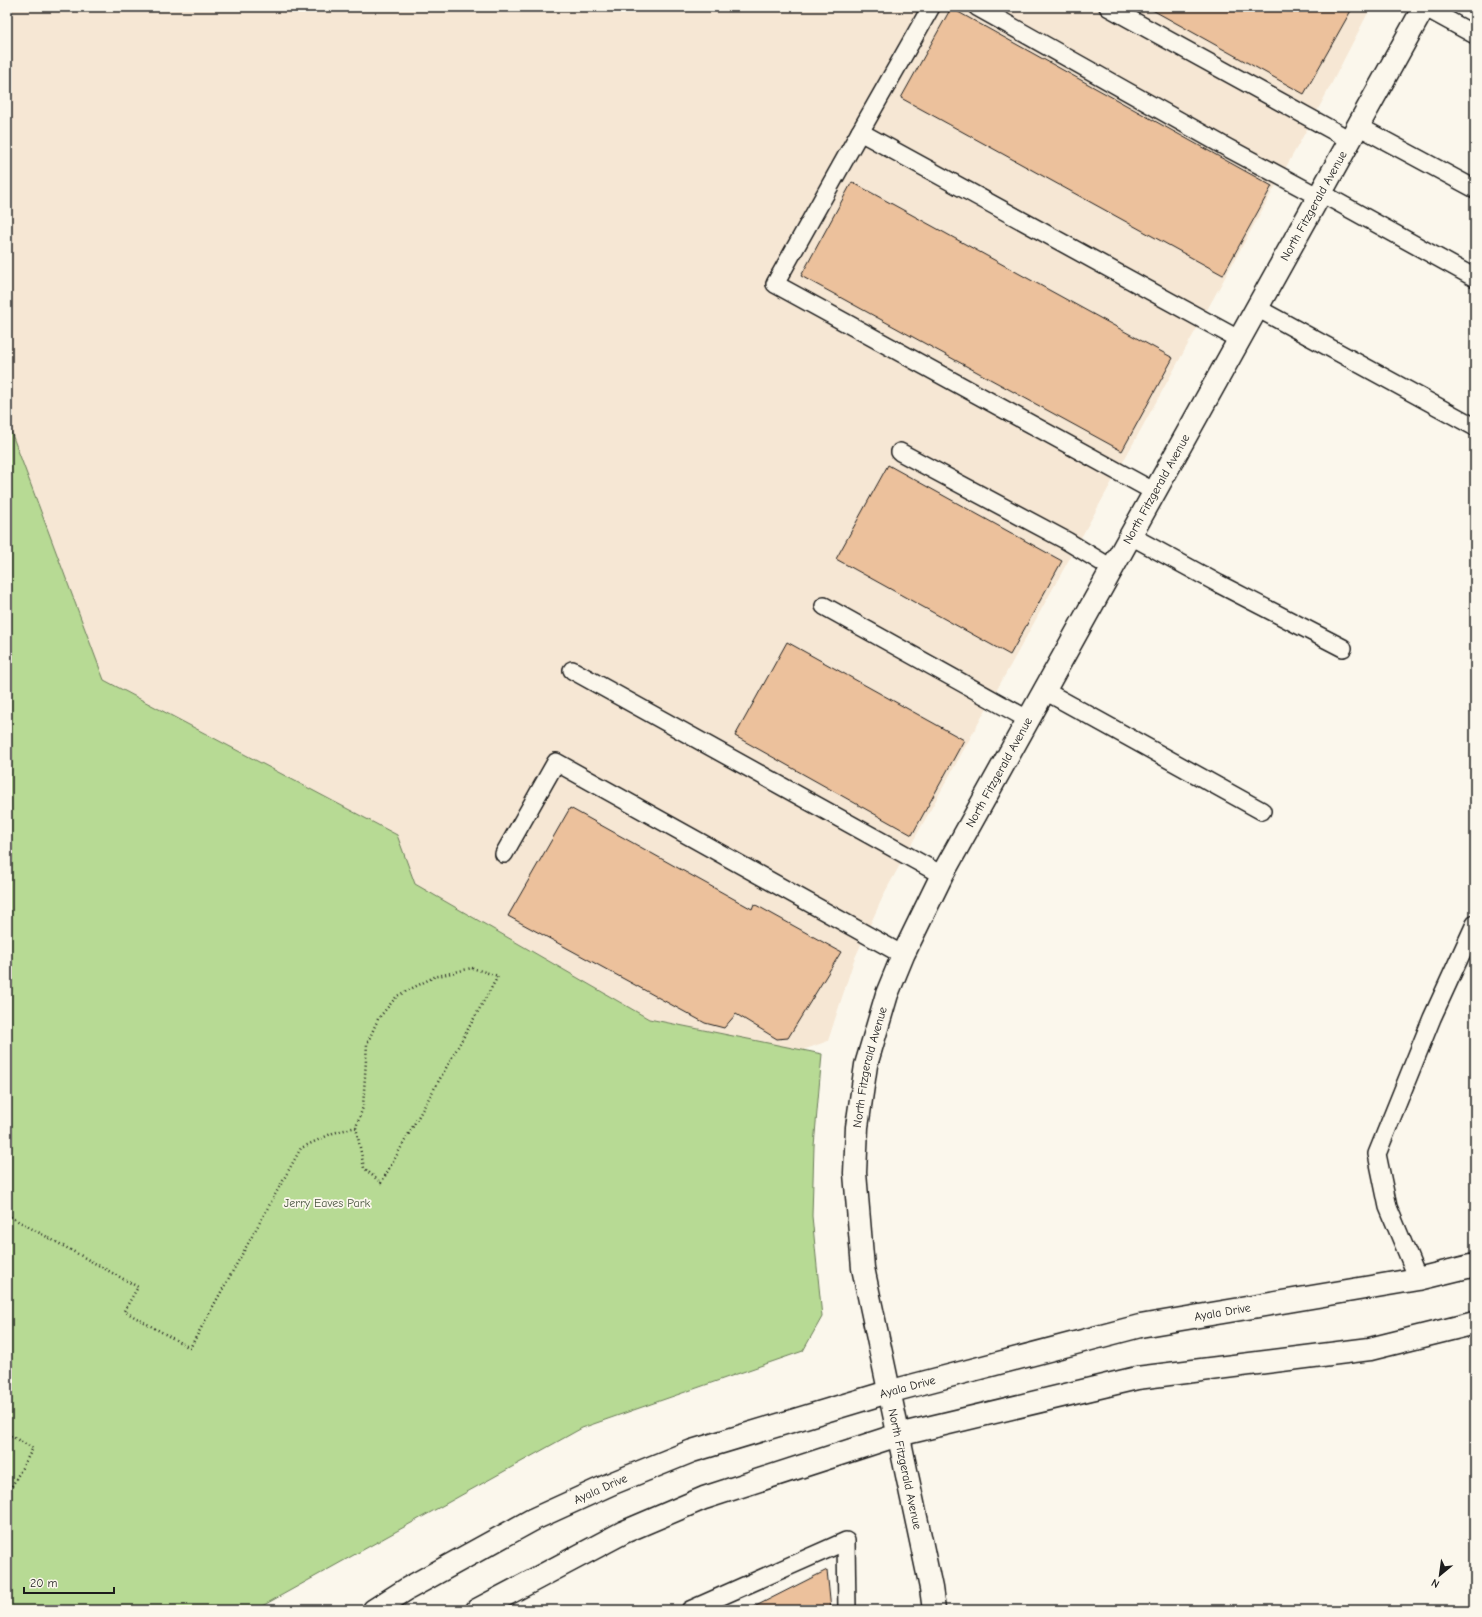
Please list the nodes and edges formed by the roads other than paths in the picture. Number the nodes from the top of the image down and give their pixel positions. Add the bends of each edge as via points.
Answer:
1 (931, 7) edge
2 (977, 7) edge
3 (1108, 7) edge
4 (1424, 7) edge
5 (1475, 35) edge
6 (860, 132) junction
7 (1354, 133) junction
8 (1475, 189) edge
9 (1320, 195) junction
10 (1475, 278) edge
11 (1257, 308) junction
12 (1240, 340) junction
13 (1475, 427) edge
14 (900, 452) dead end
15 (1155, 492) junction
16 (1131, 536) junction
17 (1113, 569) junction
18 (824, 606) dead end
19 (1344, 648) dead end
20 (572, 670) dead end
21 (1045, 691) junction
22 (1029, 720) junction
23 (1262, 810) dead end
24 (504, 854) dead end
25 (942, 875) junction
26 (1475, 924) edge
27 (902, 955) junction
28 (1475, 1265) edge
29 (1418, 1279) junction
30 (1475, 1323) edge
31 (888, 1392) junction
32 (898, 1435) junction
33 (486, 1608) edge
34 (374, 1610) edge
35 (690, 1610) edge
36 (847, 1610) edge
37 (934, 1610) edge

1 - 6 lane
2 - 9 lane via 1226,147
3 - 7 lane
4 - 5 lane
4 - 7 main road, North Fitzgerald Avenue
6 - 12 lane
6 - 15 lane via 776,284
7 - 8 lane
7 - 9 main road, North Fitzgerald Avenue
9 - 10 lane
9 - 11 main road, North Fitzgerald Avenue
11 - 12 main road, North Fitzgerald Avenue
11 - 13 lane
12 - 15 main road, North Fitzgerald Avenue
14 - 17 lane via 1067,541
15 - 16 main road, North Fitzgerald Avenue
16 - 17 main road, North Fitzgerald Avenue
16 - 19 lane
17 - 21 main road, North Fitzgerald Avenue
18 - 22 lane
20 - 25 lane
21 - 22 main road, North Fitzgerald Avenue
21 - 23 lane
22 - 25 main road, North Fitzgerald Avenue
24 - 27 lane via 556,762
25 - 27 main road, North Fitzgerald Avenue
26 - 29 lane via 1432,1018 1377,1154 1388,1206
27 - 31 main road, North Fitzgerald Avenue via 887,994 866,1065 857,1127 855,1172 863,1268
28 - 29 main road, Ayala Drive
29 - 31 main road, Ayala Drive via 1140,1326
30 - 32 main road via 1370,1349 1137,1378
31 - 32 main road, North Fitzgerald Avenue
31 - 34 main road, Ayala Drive via 692,1451 613,1483 534,1519
32 - 33 main road via 704,1498 624,1532
32 - 37 main road, North Fitzgerald Avenue
35 - 36 lane via 846,1541

